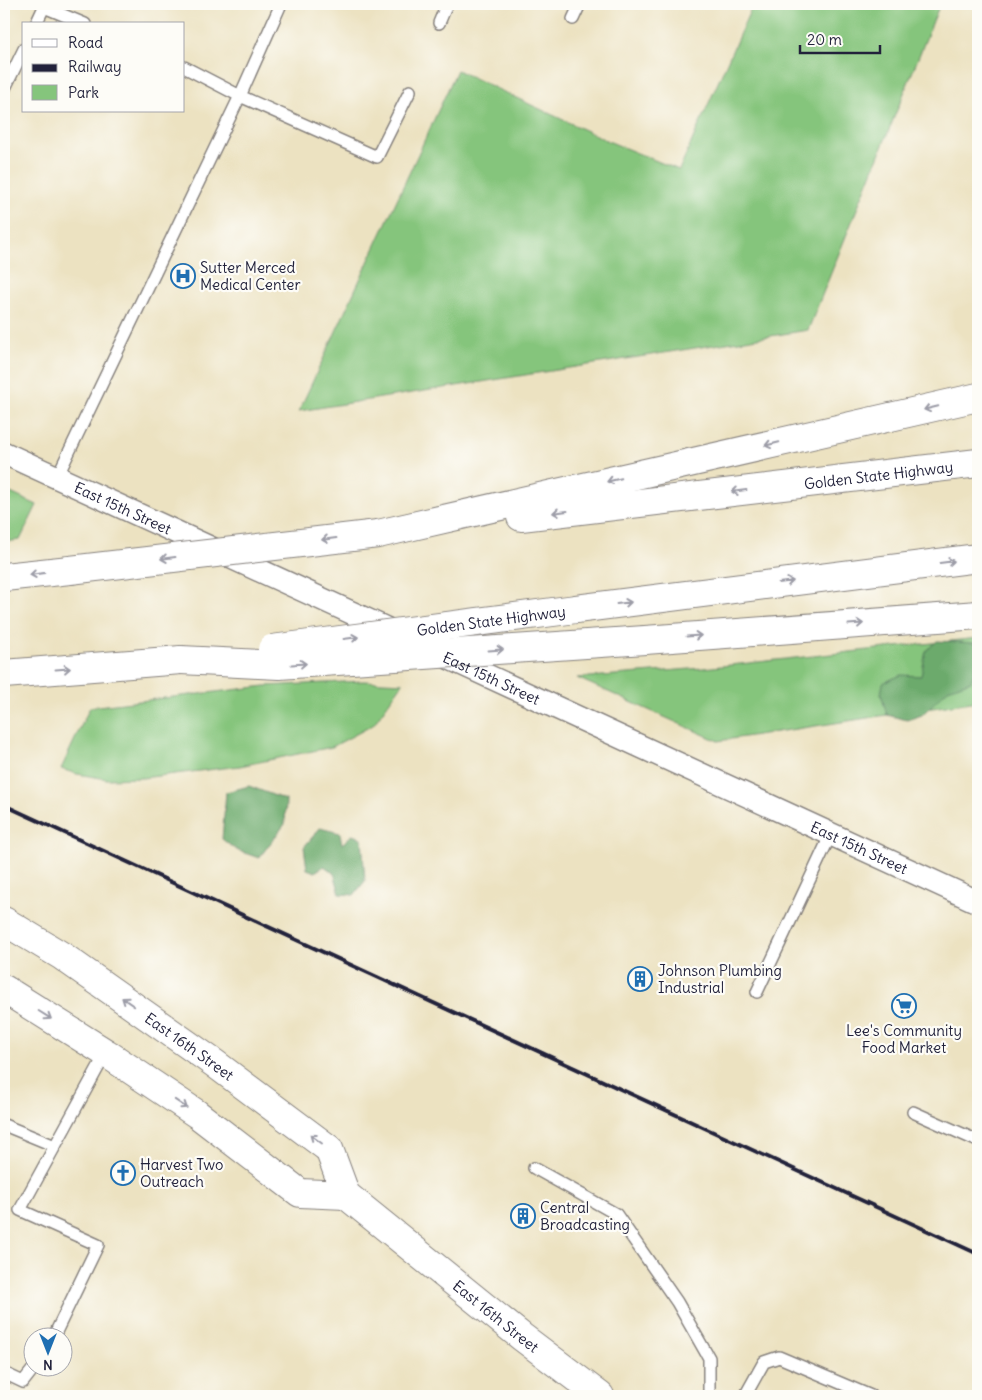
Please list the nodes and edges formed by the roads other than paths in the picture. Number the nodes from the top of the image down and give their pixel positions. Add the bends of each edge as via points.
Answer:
1 (281, 4) edge
2 (447, 4) edge
3 (580, 4) edge
4 (573, 19) dead end
5 (37, 22) edge
6 (79, 22) edge
7 (439, 23) dead end
8 (22, 53) edge
9 (185, 68) edge
10 (4, 90) edge
11 (410, 91) dead end
12 (240, 96) junction
13 (978, 397) edge
14 (4, 453) edge
15 (978, 463) edge
16 (57, 477) junction
17 (378, 534) junction
18 (978, 558) edge
19 (4, 577) edge
20 (978, 616) edge
21 (181, 660) junction
22 (9, 674) edge
23 (831, 834) junction
24 (978, 902) edge
25 (4, 921) edge
26 (4, 989) edge
27 (757, 992) dead end
28 (106, 1053) junction
29 (912, 1112) dead end
30 (4, 1125) edge
31 (978, 1141) edge
32 (55, 1146) junction
33 (534, 1168) dead end
34 (346, 1195) junction
35 (58, 1328) edge
36 (4, 1373) edge
37 (26, 1378) edge
38 (600, 1396) edge
39 (709, 1396) edge
40 (745, 1396) edge
41 (871, 1396) edge

1 - 12 lane
2 - 7 lane
3 - 4 lane
5 - 6 lane via 44,7
8 - 10 lane
9 - 12 lane
11 - 12 lane via 377,157
12 - 16 lane
13 -> 17 main road
14 - 16 street, East 15th Street
15 -> 17 main road, Golden State Highway
16 - 23 street, East 15th Street
17 -> 19 main road, Golden State Highway, bridge
21 -> 18 main road, Golden State Highway, bridge
21 -> 20 main road, bridge via 279,665
22 -> 21 main road, Golden State Highway
23 - 24 street, East 15th Street
23 - 27 lane
34 -> 25 main road, East 16th Street via 329,1148 62,956
26 -> 28 main road
28 - 32 lane
28 -> 34 main road via 197,1114 300,1192
29 - 31 lane
30 - 32 lane
32 - 35 lane via 20,1210 98,1245
33 - 39 lane via 616,1214 677,1302 709,1358
34 - 38 main road, East 16th Street via 522,1338
36 - 37 lane via 23,1382
40 - 41 lane via 764,1362 779,1357

